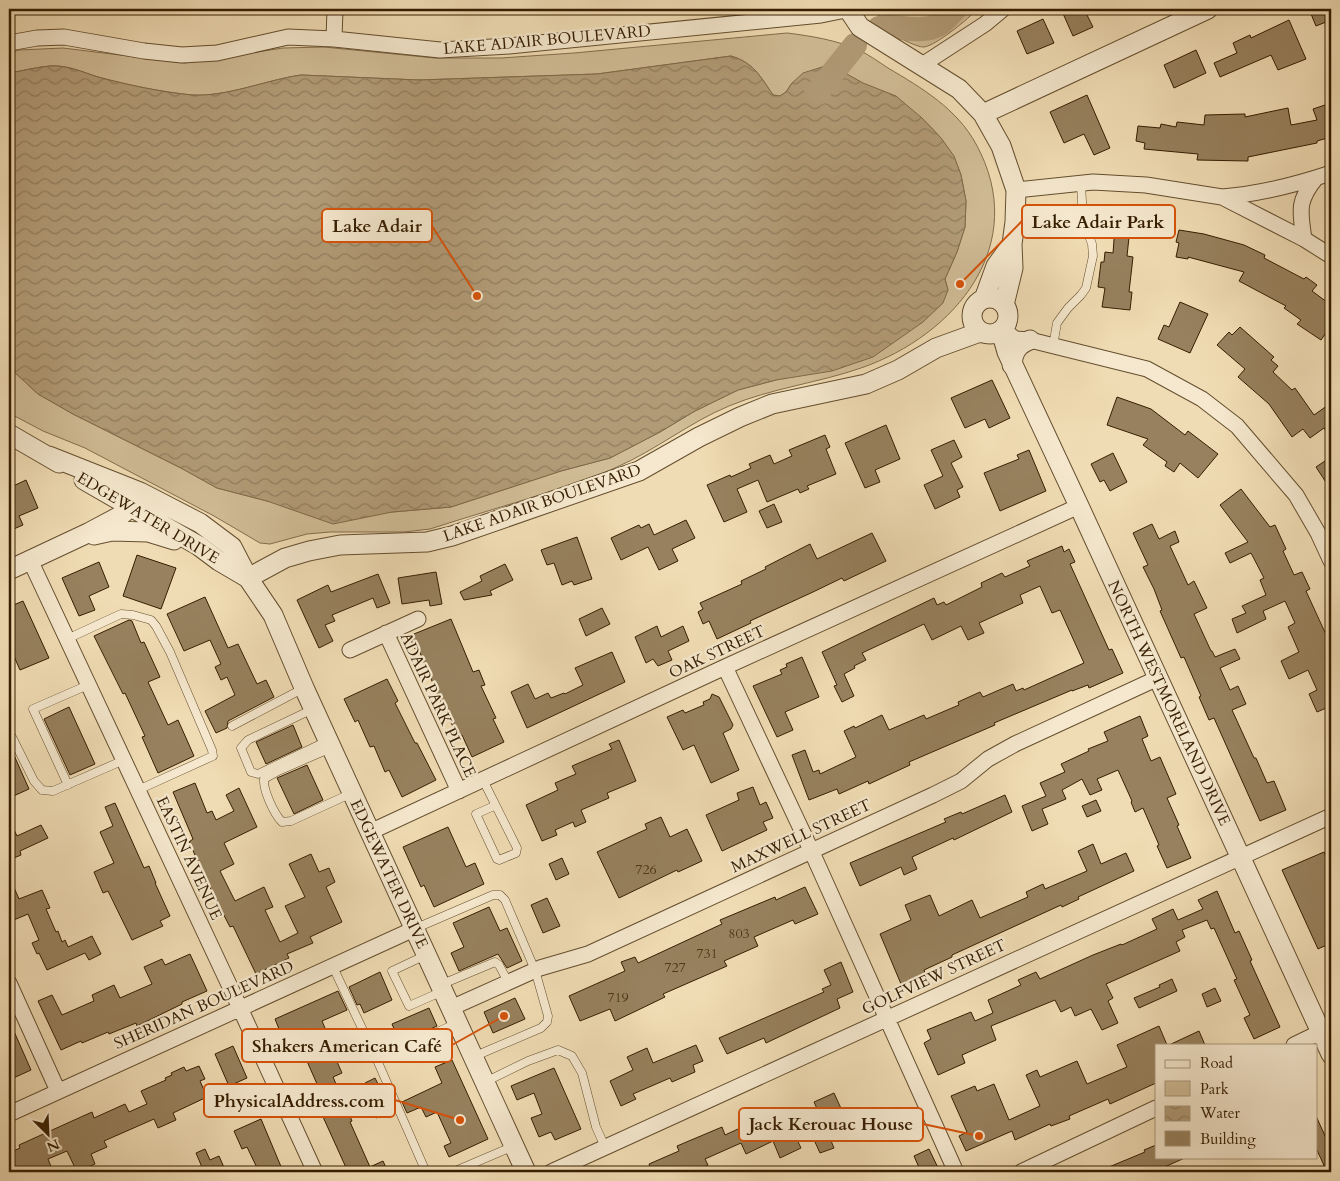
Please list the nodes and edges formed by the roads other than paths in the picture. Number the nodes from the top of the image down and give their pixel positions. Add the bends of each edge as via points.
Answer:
1 (335, 9) edge
2 (849, 9) edge
3 (1002, 9) edge
4 (1208, 9) edge
5 (334, 39) junction
6 (9, 43) edge
7 (922, 65) junction
8 (983, 114) junction
9 (1331, 173) edge
10 (1316, 178) junction
11 (1082, 184) junction
12 (1016, 190) junction
13 (1222, 197) junction
14 (1304, 239) junction
15 (1012, 244) junction
16 (1331, 256) edge
17 (978, 305) junction
18 (998, 325) junction
19 (1030, 340) junction
20 (1053, 346) junction
21 (936, 348) junction
22 (1010, 358) junction
23 (9, 434) edge
24 (135, 499) junction
25 (1080, 506) junction
26 (73, 540) junction
27 (202, 548) junction
28 (30, 560) junction
29 (1331, 561) edge
30 (9, 570) edge
31 (248, 578) junction
32 (418, 619) dead end
33 (386, 634) junction
34 (67, 639) junction
35 (350, 650) dead end
36 (725, 667) junction
37 (1158, 678) junction
38 (88, 684) junction
39 (304, 688) junction
40 (313, 710) junction
41 (232, 726) dead end
42 (9, 731) edge
43 (329, 744) junction
44 (124, 760) junction
45 (483, 780) junction
46 (68, 785) junction
47 (138, 790) junction
48 (459, 791) junction
49 (352, 793) junction
50 (494, 806) junction
51 (1331, 816) edge
52 (370, 832) junction
53 (811, 850) junction
54 (1240, 858) junction
55 (414, 929) junction
56 (426, 955) junction
57 (333, 966) junction
58 (535, 970) junction
59 (508, 982) junction
60 (9, 983) edge
61 (441, 988) junction
62 (240, 1008) junction
63 (454, 1016) junction
64 (886, 1018) junction
65 (1326, 1030) edge
66 (1296, 1044) edge
67 (1331, 1054) edge
68 (473, 1057) junction
69 (376, 1060) junction
70 (485, 1082) junction
71 (58, 1091) junction
72 (1155, 1108) edge
73 (9, 1114) edge
74 (514, 1146) junction
75 (605, 1147) junction
76 (315, 1172) edge
77 (426, 1172) edge
78 (453, 1172) edge
79 (526, 1172) edge
80 (551, 1172) edge
81 (956, 1172) edge
82 (1021, 1172) edge

1 - 5 street
2 - 5 street, LAKE ADAIR BOULEVARD via 821,15 499,47 440,50
2 - 7 street via 860,27
3 - 7 street via 986,24
4 - 8 street
5 - 6 street, LAKE ADAIR BOULEVARD via 288,37 217,53 182,55 64,37
7 - 8 street via 960,89
8 - 12 street via 1001,146
9 - 10 street
10 - 13 street via 1258,193
10 - 14 street via 1305,192 1300,214
11 - 12 street
11 - 13 street via 1146,185
11 - 20 lane via 1083,220 1093,256 1086,288 1057,323
12 - 15 street
13 - 14 street
14 - 16 street
15 - 17 street via 996,266
15 - 18 street via 1012,268
17 - 18 street via 972,319 975,326
17 - 18 street via 991,298 998,300
17 - 21 street, LAKE ADAIR BOULEVARD
18 - 19 street via 1022,331
18 - 21 street, LAKE ADAIR BOULEVARD
18 - 22 street, NORTH WESTMORELAND DRIVE
19 - 20 street
19 - 22 street via 1022,343
20 - 29 street via 1147,369 1202,399 1223,415 1237,426 1296,495
21 - 31 street, LAKE ADAIR BOULEVARD via 866,384 772,404 740,416 639,472 462,533 427,542 340,545 309,551 285,558
22 - 25 street, NORTH WESTMORELAND DRIVE
23 - 24 street, EDGEWATER DRIVE via 76,475
24 - 26 street via 120,516
24 - 27 street, EDGEWATER DRIVE
24 - 31 street, EDGEWATER DRIVE via 200,523 232,547
25 - 36 street, OAK STREET
25 - 37 street, NORTH WESTMORELAND DRIVE
26 - 27 street via 112,531 148,532
26 - 28 street
27 - 31 street, EDGEWATER DRIVE
28 - 30 street
28 - 34 street, EASTIN AVENUE
31 - 39 street, EDGEWATER DRIVE via 273,615
32 - 33 street
33 - 35 street
33 - 48 street, ADAIR PARK PLACE
34 - 38 street, EASTIN AVENUE
34 - 47 lane via 121,614 133,615 151,620 170,652 213,756
36 - 45 street, OAK STREET
36 - 53 street
37 - 53 street, MAXWELL STREET via 1015,744 988,759 961,781 934,795
37 - 54 street, NORTH WESTMORELAND DRIVE
38 - 44 street, EASTIN AVENUE
38 - 46 lane via 33,709
39 - 40 street, EDGEWATER DRIVE
39 - 41 lane
40 - 43 street, EDGEWATER DRIVE
40 - 43 lane via 244,743 241,748 251,772 258,774
42 - 46 lane via 34,782 42,790 53,791
43 - 49 street, EDGEWATER DRIVE
43 - 49 lane via 264,779 263,785 274,810 282,822 291,822
44 - 46 lane
44 - 47 street, EASTIN AVENUE
45 - 48 street, OAK STREET
45 - 50 lane
47 - 62 street, EASTIN AVENUE
48 - 52 street, OAK STREET
49 - 52 street, EDGEWATER DRIVE
50 - 50 lane via 517,848 516,853 499,860 476,814
51 - 54 street, GOLFVIEW STREET
52 - 55 street, EDGEWATER DRIVE
53 - 58 street, MAXWELL STREET via 588,954
53 - 64 street
54 - 64 street, GOLFVIEW STREET
54 - 65 street, NORTH WESTMORELAND DRIVE
55 - 56 street, EDGEWATER DRIVE
55 - 57 street, SHERIDAN BOULEVARD
55 - 58 lane via 493,895 500,896 505,900
56 - 61 street, EDGEWATER DRIVE
56 - 61 lane via 392,971 409,1006
57 - 62 street, SHERIDAN BOULEVARD
57 - 69 lane
58 - 59 street, MAXWELL STREET
58 - 68 lane via 547,1022 541,1028
59 - 61 lane via 498,963 492,963
59 - 63 street, MAXWELL STREET
60 - 71 street
61 - 63 street, EDGEWATER DRIVE
62 - 71 street, SHERIDAN BOULEVARD
62 - 76 street, EASTIN AVENUE
63 - 68 street, EDGEWATER DRIVE
63 - 69 lane
64 - 75 street, GOLFVIEW STREET
64 - 81 street
65 - 66 street
65 - 67 street, NORTH WESTMORELAND DRIVE
68 - 70 street, EDGEWATER DRIVE
69 - 77 lane
70 - 74 street, EDGEWATER DRIVE
70 - 75 lane via 558,1050 572,1056 582,1073 596,1127
71 - 73 street, SHERIDAN BOULEVARD
72 - 82 street
74 - 78 lane
74 - 79 street, EDGEWATER DRIVE
75 - 80 street, GOLFVIEW STREET

